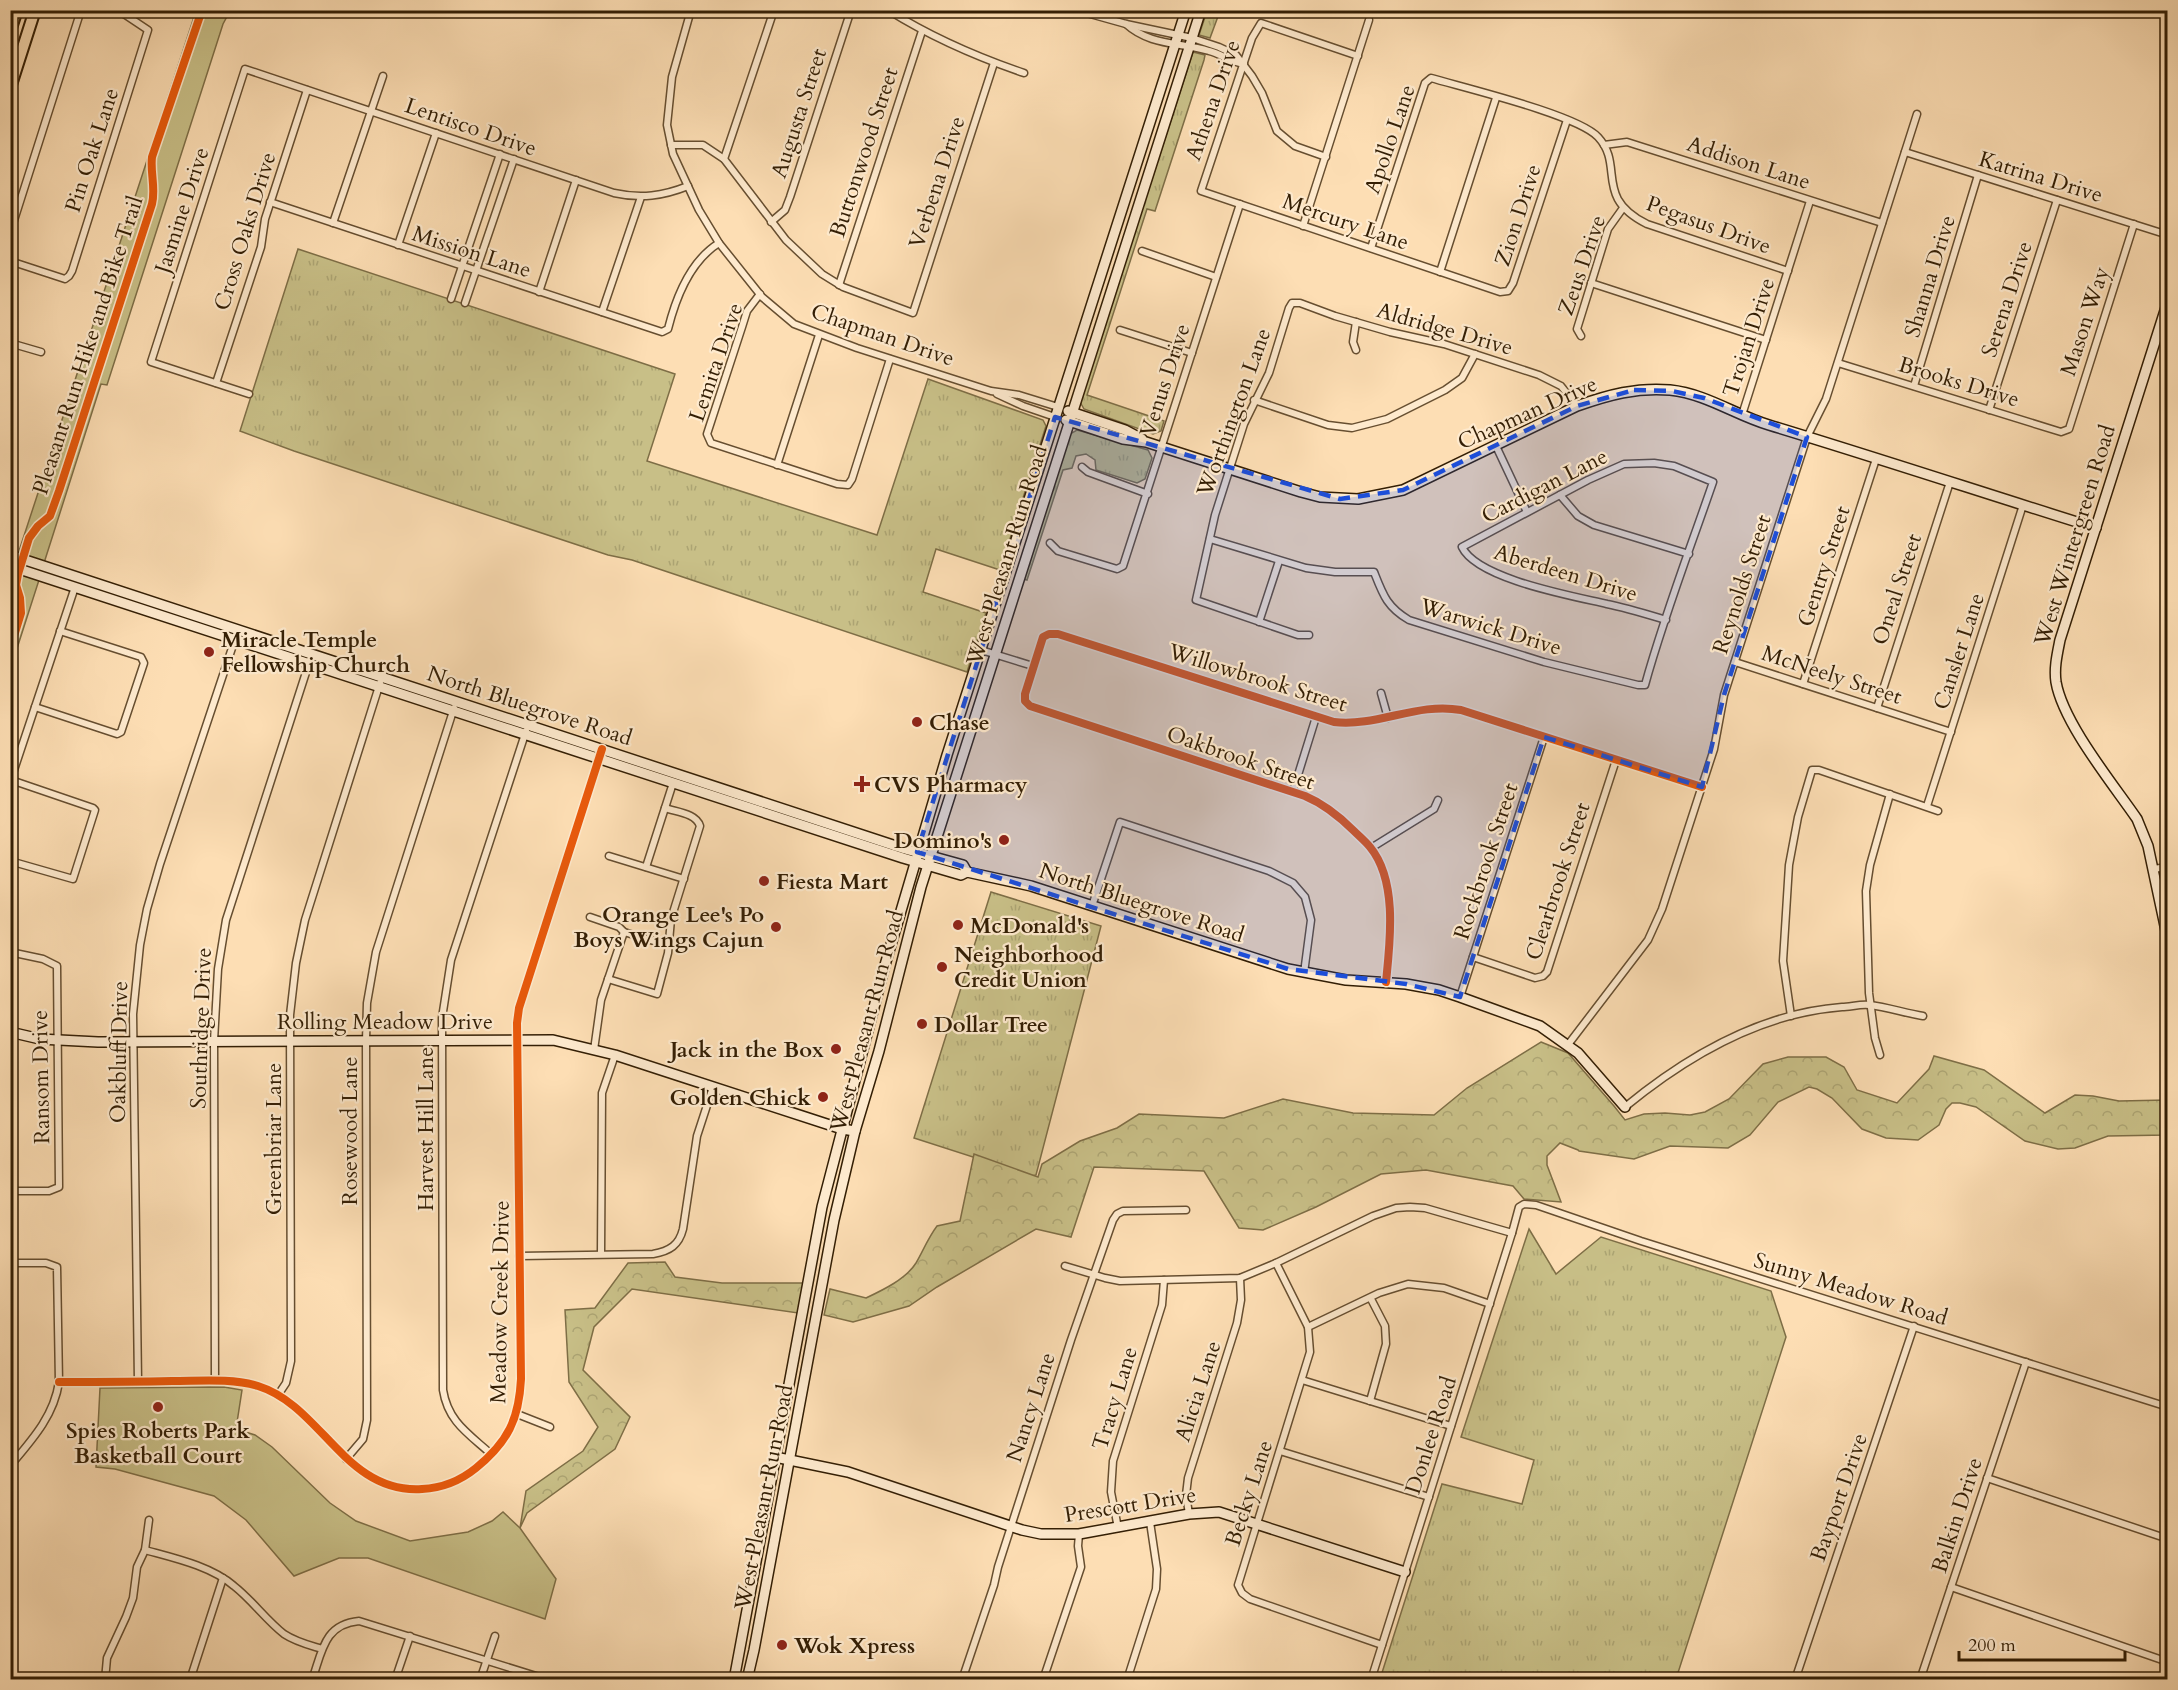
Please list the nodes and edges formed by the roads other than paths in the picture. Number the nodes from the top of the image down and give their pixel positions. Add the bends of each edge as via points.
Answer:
1 (17, 10) edge
2 (35, 10) edge
3 (81, 10) edge
4 (118, 10) edge
5 (691, 10) edge
6 (774, 10) edge
7 (851, 10) edge
8 (888, 10) edge
9 (1076, 10) edge
10 (1186, 10) edge
11 (1200, 10) edge
12 (1369, 20) dead end
13 (1126, 24) junction
14 (10, 31) edge
15 (922, 31) junction
16 (1178, 35) junction
17 (1191, 41) junction
18 (1175, 45) junction
19 (1358, 56) junction
20 (994, 63) junction
21 (1244, 64) junction
22 (245, 69) joint
23 (1024, 73) dead end
24 (383, 76) dead end
25 (10, 87) edge
26 (307, 90) junction
27 (1496, 98) junction
28 (371, 111) junction
29 (1917, 114) dead end
30 (1567, 120) junction
31 (436, 133) junction
32 (671, 145) junction
33 (1604, 145) junction
34 (1905, 152) junction
35 (500, 154) junction
36 (1326, 157) junction
37 (514, 159) junction
38 (724, 159) junction
39 (1978, 175) junction
40 (576, 180) junction
41 (688, 186) junction
42 (1201, 191) joint
43 (641, 196) junction
44 (2057, 200) junction
45 (1810, 201) junction
46 (270, 202) junction
47 (1240, 204) junction
48 (1623, 208) junction
49 (771, 222) junction
50 (333, 223) junction
51 (1882, 223) junction
52 (2134, 224) junction
53 (1303, 226) junction
54 (10, 233) edge
55 (2168, 235) edge
56 (719, 243) junction
57 (398, 245) junction
58 (1371, 248) junction
59 (1142, 251) dead end
60 (10, 261) edge
61 (461, 266) junction
62 (476, 271) junction
63 (1788, 271) junction
64 (1440, 272) junction
65 (1216, 277) junction
66 (1591, 283) junction
67 (839, 285) junction
68 (1479, 285) joint
69 (539, 292) junction
70 (760, 294) junction
71 (451, 299) dead end
72 (2168, 301) edge
73 (465, 303) dead end
74 (1292, 303) joint
75 (1090, 309) junction
76 (602, 312) junction
77 (1104, 313) junction
78 (2165, 317) edge
79 (1356, 322) junction
80 (1120, 330) dead end
81 (819, 335) junction
82 (1581, 336) dead end
83 (1766, 340) junction
84 (10, 343) edge
85 (1356, 350) dead end
86 (41, 352) dead end
87 (1192, 353) junction
88 (1475, 354) junction
89 (890, 359) junction
90 (1838, 363) junction
91 (216, 383) junction
92 (1914, 386) junction
93 (249, 394) dead end
94 (1254, 400) junction
95 (1577, 406) junction
96 (1989, 410) junction
97 (1057, 412) junction
98 (1742, 415) junction
99 (1070, 417) junction
100 (2069, 429) joint
101 (1808, 437) junction
102 (1496, 446) junction
103 (1162, 447) junction
104 (1876, 459) junction
105 (777, 465) junction
106 (1083, 467) dead end
107 (1231, 468) junction
108 (1950, 482) junction
109 (1148, 494) junction
110 (1560, 495) junction
111 (2023, 505) junction
112 (1527, 513) junction
113 (2096, 528) junction
114 (1210, 538) junction
115 (1050, 543) dead end
116 (1462, 547) joint
117 (1689, 554) junction
118 (10, 555) edge
119 (1279, 561) junction
120 (10, 566) edge
121 (1004, 577) junction
122 (1018, 582) junction
123 (75, 587) junction
124 (1666, 620) junction
125 (1259, 622) junction
126 (60, 631) junction
127 (236, 635) junction
128 (1309, 635) dead end
129 (981, 650) junction
130 (996, 655) junction
131 (310, 659) junction
132 (1736, 662) junction
133 (1033, 666) junction
134 (381, 682) junction
135 (1803, 684) junction
136 (1382, 693) dead end
137 (454, 706) junction
138 (35, 707) junction
139 (1877, 708) junction
140 (1316, 717) junction
141 (1388, 718) junction
142 (526, 730) junction
143 (1951, 732) junction
144 (1544, 737) junction
145 (600, 754) junction
146 (947, 755) junction
147 (961, 760) junction
148 (1616, 760) junction
149 (11, 781) edge
150 (673, 783) junction
151 (1702, 787) junction
152 (1293, 791) junction
153 (1890, 794) junction
154 (1437, 800) dead end
155 (1927, 806) junction
156 (665, 808) junction
157 (1938, 812) dead end
158 (810, 823) junction
159 (1371, 848) junction
160 (609, 856) dead end
161 (916, 857) junction
162 (10, 861) edge
163 (929, 861) junction
164 (646, 867) junction
165 (2168, 867) edge
166 (2153, 869) junction
167 (684, 879) junction
168 (1092, 906) junction
169 (590, 917) dead end
170 (624, 932) junction
171 (2168, 940) edge
172 (670, 946) junction
173 (10, 951) edge
174 (1473, 957) junction
175 (885, 965) junction
176 (901, 969) junction
177 (1304, 973) junction
178 (608, 979) junction
179 (1386, 982) junction
180 (1460, 997) junction
181 (1870, 1005) junction
182 (1791, 1016) junction
183 (1923, 1016) dead end
184 (10, 1032) edge
185 (57, 1040) junction
186 (443, 1040) junction
187 (134, 1041) junction
188 (214, 1041) junction
189 (291, 1041) junction
190 (366, 1041) junction
191 (518, 1041) junction
192 (1567, 1046) junction
193 (594, 1050) junction
194 (615, 1055) junction
195 (1880, 1055) dead end
196 (713, 1087) junction
197 (1625, 1107) joint
198 (842, 1129) junction
199 (855, 1131) junction
200 (10, 1191) edge
201 (1524, 1204) joint
202 (1186, 1210) dead end
203 (1512, 1233) junction
204 (601, 1254) junction
205 (519, 1256) junction
206 (10, 1263) edge
207 (1276, 1263) junction
208 (1065, 1266) dead end
209 (1094, 1275) junction
210 (1240, 1278) junction
211 (1164, 1280) junction
212 (1371, 1299) junction
213 (1490, 1304) junction
214 (1914, 1326) junction
215 (1308, 1327) junction
216 (796, 1353) junction
217 (810, 1356) junction
218 (2026, 1362) junction
219 (1302, 1380) junction
220 (59, 1382) junction
221 (138, 1382) junction
222 (215, 1382) junction
223 (278, 1395) junction
224 (1370, 1401) junction
225 (2168, 1407) edge
226 (517, 1414) junction
227 (1451, 1426) junction
228 (550, 1427) dead end
229 (1280, 1451) junction
230 (491, 1454) junction
231 (775, 1457) junction
232 (346, 1459) junction
233 (790, 1460) junction
234 (10, 1466) edge
235 (1987, 1478) junction
236 (1429, 1497) junction
237 (1189, 1514) junction
238 (149, 1520) dead end
239 (1150, 1522) junction
240 (1257, 1524) junction
241 (1011, 1526) junction
242 (1118, 1528) junction
243 (1079, 1534) junction
244 (2168, 1539) edge
245 (145, 1550) junction
246 (755, 1572) junction
247 (1406, 1572) junction
248 (769, 1574) junction
249 (223, 1578) junction
250 (1951, 1587) junction
251 (410, 1636) junction
252 (495, 1636) dead end
253 (1382, 1645) junction
254 (322, 1649) junction
255 (487, 1660) junction
256 (2168, 1662) edge
257 (105, 1680) edge
258 (190, 1680) edge
259 (312, 1680) edge
260 (395, 1680) edge
261 (480, 1680) edge
262 (549, 1680) edge
263 (735, 1680) edge
264 (747, 1680) edge
265 (962, 1680) edge
266 (1042, 1680) edge
267 (1127, 1680) edge
268 (1371, 1680) edge
269 (1795, 1680) edge
270 (1920, 1680) edge

1 - 14 main road
2 - 25 main road
3 - 54 street
4 - 60 street, Pin Oak Lane via 148,30 72,271 65,279
5 - 32 street, Chapman Drive via 672,77 667,125
6 - 38 street
7 - 49 street, Augusta Street via 790,197 785,210
8 - 15 street
9 - 13 street
10 - 16 main road, West Pleasant Run Road
11 - 17 main road, West Pleasant Run Road
12 - 19 street
13 - 16 street
13 - 18 street via 1137,34
15 - 20 street
15 - 67 street, Buttonwood Street
16 - 17 street
16 - 18 main road, West Pleasant Run Road
17 - 18 street
17 - 21 street via 1219,47
17 - 77 main road, West Pleasant Run Road
18 - 75 main road, West Pleasant Run Road
19 - 21 street, Athena Drive via 1261,22
19 - 36 street
20 - 23 street
20 - 67 street, Verbena Drive via 913,313
21 - 36 street via 1278,131 1295,146
21 - 42 street, Athena Drive
22 - 26 street, Lentisco Drive
22 - 91 street, Jasmine Drive via 151,362
24 - 28 street
26 - 28 street, Lentisco Drive
26 - 46 street, Cross Oaks Drive
27 - 30 street
27 - 58 street, Apollo Lane via 1431,78 1425,83
27 - 64 street
28 - 31 street, Lentisco Drive
28 - 50 street
29 - 34 street, Reynolds Street
30 - 33 street via 1585,127
30 - 68 street, Zion Drive via 1513,283 1508,291 1500,292
31 - 35 street, Lentisco Drive
31 - 57 street
32 - 38 street via 703,145
32 - 41 street, Chapman Drive
33 - 45 street, Addison Lane via 1627,142
33 - 48 street, Pegasus Drive via 1614,194
34 - 39 street, Katrina Drive
34 - 51 street, Reynolds Street
35 - 37 street, Lentisco Drive
35 - 61 street
36 - 53 street
37 - 40 street, Lentisco Drive
37 - 62 street
38 - 49 street
39 - 44 street, Katrina Drive
39 - 92 street, Shanna Drive
40 - 43 street, Lentisco Drive via 614,193
40 - 69 street
41 - 43 street, Lentisco Drive via 661,195
41 - 56 street, Chapman Drive
42 - 47 street, Mercury Lane
43 - 76 street
44 - 52 street, Katrina Drive
44 - 96 street, Serena Drive
45 - 51 street, Addison Lane
45 - 63 street, Trojan Drive
46 - 50 street, Mission Lane
46 - 91 street, Cross Oaks Drive via 261,247
47 - 53 street, Mercury Lane
47 - 65 street, Venus Drive
48 - 63 street, Pegasus Drive via 1647,224
48 - 66 street, Zeus Drive via 1608,229
49 - 67 street via 797,252
50 - 57 street, Mission Lane
51 - 90 street, Reynolds Street
52 - 55 street, Katrina Drive
52 - 100 street, Mason Way
53 - 58 street, Mercury Lane
56 - 70 street, Chapman Drive
56 - 76 street, Mission Lane via 694,267 668,329 662,332
57 - 61 street, Mission Lane
58 - 64 street, Mercury Lane
59 - 65 street
61 - 62 street, Mission Lane
61 - 71 street
62 - 69 street, Mission Lane
62 - 73 street
63 - 83 street, Trojan Drive
64 - 68 street, Mercury Lane
65 - 87 street, Venus Drive
66 - 82 street, Zeus Drive via 1576,329
66 - 83 street
69 - 76 street, Mission Lane
70 - 81 street, Chapman Drive via 794,324
70 - 105 street, Lemita Drive via 747,311 707,434 711,443
72 - 78 main road, West Wintergreen Road
74 - 79 street, Aldridge Drive
74 - 94 street, Worthington Lane via 1269,373
75 - 77 main road
75 - 97 main road, West Pleasant Run Road
77 - 99 main road, West Pleasant Run Road
78 - 113 main road, West Wintergreen Road
79 - 85 street
79 - 88 street, Aldridge Drive
80 - 87 street
81 - 89 street, Chapman Drive
81 - 105 street
83 - 98 street, Trojan Drive
84 - 86 street
87 - 103 street, Venus Drive
88 - 94 street via 1458,382 1387,419 1352,428 1328,425
88 - 95 street, Aldridge Drive via 1551,380
89 - 97 street, Chapman Drive via 991,391 1018,395
89 - 105 street via 848,485
90 - 92 street, Brooks Drive
90 - 101 street, Reynolds Street
91 - 93 street
92 - 96 street, Brooks Drive
94 - 107 street, Worthington Lane
95 - 98 main road, Chapman Drive via 1618,393 1672,390 1704,398
95 - 102 main road, Chapman Drive
96 - 100 street, Brooks Drive via 2061,432
97 - 99 main road, Chapman Drive
97 - 121 main road, West Pleasant Run Road
98 - 101 main road, Chapman Drive
99 - 103 main road, Chapman Drive via 1125,430
99 - 122 main road, West Pleasant Run Road
101 - 104 main road, Chapman Drive
101 - 132 street, Reynolds Street
102 - 107 main road, Chapman Drive via 1403,490 1368,499 1320,497
102 - 112 street
103 - 107 main road, Chapman Drive
103 - 109 street, Venus Drive
104 - 108 main road, Chapman Drive
104 - 135 street, Gentry Street
106 - 109 street
107 - 114 street, Worthington Lane
108 - 111 main road, Chapman Drive
108 - 139 street, Oneal Street
109 - 115 street, Venus Drive via 1123,566 1117,569 1058,551
110 - 112 street, Cardigan Lane
110 - 117 street via 1578,516 1594,525
110 - 117 street, Cardigan Lane via 1624,464 1635,463 1674,466 1713,482
111 - 113 main road, Chapman Drive
111 - 143 street, Cansler Lane
112 - 116 street, Cardigan Lane
113 - 166 main road, West Wintergreen Road via 2060,640 2056,681 2074,726 2137,819
114 - 119 street, Warwick Drive
114 - 125 street, Worthington Lane via 1196,600
116 - 124 street, Aberdeen Drive via 1477,563 1503,576
117 - 124 street
118 - 127 main road, North Bluegrove Road
119 - 124 street, Warwick Drive via 1320,570 1374,572 1387,603 1409,620 1560,666 1638,685 1645,685
119 - 125 street
120 - 123 main road, North Bluegrove Road
121 - 122 main road
121 - 129 main road, West Pleasant Run Road
122 - 130 main road, West Pleasant Run Road
123 - 126 street
123 - 127 main road, North Bluegrove Road
125 - 128 street
126 - 138 street
126 - 138 street via 141,657 144,663 122,732 117,734
127 - 131 main road, North Bluegrove Road
127 - 187 street, Oakbluff Drive via 147,909 135,988
129 - 130 street
129 - 146 main road, West Pleasant Run Road
130 - 133 street
130 - 147 main road, West Pleasant Run Road
131 - 134 main road, North Bluegrove Road
131 - 188 street, Southridge Drive via 226,920 217,978
132 - 135 street, McNeely Street
132 - 151 street, Reynolds Street
133 - 140 street, Willowbrook Street via 1043,637 1058,634
133 - 152 street, Oakbrook Street via 1025,698 1036,709
134 - 137 main road, North Bluegrove Road
134 - 189 street, Greenbriar Lane via 305,920 291,999
135 - 139 street, McNeely Street
136 - 141 street
137 - 142 main road, North Bluegrove Road
137 - 190 street, Rosewood Lane via 376,952 367,1003
138 - 149 street
139 - 143 street, McNeely Street
140 - 141 street, Willowbrook Street via 1347,724
140 - 152 street
141 - 144 street, Willowbrook Street via 1423,709 1447,708
142 - 145 main road, North Bluegrove Road
142 - 186 street, Harvest Hill Lane via 451,960 443,1004
143 - 155 street, Cansler Lane
144 - 148 street, Willowbrook Street
144 - 174 street, Rockbrook Street
145 - 150 main road, North Bluegrove Road
145 - 158 main road, North Bluegrove Road
145 - 191 street, Meadow Creek Drive via 523,992
146 - 147 main road
146 - 161 main road, West Pleasant Run Road
147 - 163 main road, West Pleasant Run Road
148 - 151 street, Willowbrook Street
148 - 174 street, Clearbrook Street via 1547,972 1535,978
149 - 162 street via 95,810 73,879
150 - 156 street
150 - 158 main road, North Bluegrove Road
151 - 192 street, Reynolds Street via 1654,929
152 - 159 street, Oakbrook Street via 1331,810
153 - 155 street
153 - 181 street via 1866,891
153 - 182 street via 1812,770 1789,865 1783,961
154 - 159 street via 1434,809
155 - 157 street
156 - 164 street
156 - 167 street via 694,817 700,823
158 - 161 main road, North Bluegrove Road
159 - 179 street, Oakbrook Street via 1390,907
160 - 164 street
161 - 163 main road, North Bluegrove Road
161 - 175 main road, West Pleasant Run Road
163 - 168 main road, North Bluegrove Road via 963,866 967,872 1031,886
163 - 176 main road, West Pleasant Run Road
164 - 167 street
165 - 166 street
166 - 171 main road, West Wintergreen Road
167 - 172 street via 671,920
168 - 177 main road, North Bluegrove Road
168 - 177 street via 1120,822 1293,882 1305,897 1311,920
169 - 170 street
170 - 172 street
170 - 178 street
172 - 178 street via 657,994
173 - 185 street, Ransom Drive via 57,966
174 - 180 street, Rockbrook Street
175 - 176 main road
175 - 198 main road, West Pleasant Run Road
176 - 199 main road, West Pleasant Run Road
177 - 179 main road, North Bluegrove Road
178 - 193 street
179 - 180 main road, North Bluegrove Road
180 - 192 main road, North Bluegrove Road via 1540,1026
181 - 182 street via 1818,1009
181 - 183 street
181 - 195 street
182 - 197 street via 1738,1034 1670,1073
184 - 185 main road, Rolling Meadow Drive
185 - 187 main road, Rolling Meadow Drive
185 - 200 street, Ransom Drive via 59,1187 48,1191
186 - 190 main road, Rolling Meadow Drive
186 - 191 main road, Rolling Meadow Drive
186 - 230 street, Harvest Hill Lane via 443,1390 450,1414
187 - 188 main road, Rolling Meadow Drive
187 - 221 street, Oakbluff Drive
188 - 189 main road, Rolling Meadow Drive
188 - 222 street, Southridge Drive
189 - 190 main road, Rolling Meadow Drive
189 - 223 street, Greenbriar Lane via 291,1361 286,1383
190 - 232 street, Rosewood Lane via 367,1420 363,1439
191 - 193 main road, Rolling Meadow Drive via 553,1040
191 - 205 street, Meadow Creek Drive
192 - 197 main road via 1578,1053
193 - 194 main road, Rolling Meadow Drive
194 - 196 main road, Rolling Meadow Drive
194 - 204 street via 602,1093
196 - 198 main road, Rolling Meadow Drive
196 - 204 street via 697,1136 681,1238 665,1252
198 - 199 main road, Rolling Meadow Drive
198 - 216 main road, West Pleasant Run Road via 822,1207
199 - 217 main road, West Pleasant Run Road via 834,1220
201 - 203 street, Donlee Road via 1519,1207
201 - 214 street, Sunny Meadow Road
202 - 209 street, Nancy Lane via 1117,1214
203 - 207 street via 1425,1208 1396,1208
203 - 213 street, Donlee Road
204 - 205 street
205 - 226 street, Meadow Creek Drive via 521,1379
206 - 220 street via 46,1263 57,1267
207 - 210 street
207 - 215 street, Becky Lane
208 - 209 street
209 - 211 street via 1120,1281
209 - 241 street, Nancy Lane
210 - 211 street
210 - 237 street, Alicia Lane via 1237,1323 1188,1478
211 - 242 street, Tracy Lane via 1162,1305 1113,1461 1112,1492
212 - 213 street via 1398,1286 1420,1284
212 - 215 street
212 - 224 street via 1385,1326 1386,1344
213 - 227 street, Donlee Road
214 - 218 street, Sunny Meadow Road
214 - 269 street, Bayport Drive
215 - 219 street, Becky Lane via 1310,1352
216 - 217 main road
216 - 231 main road, West Pleasant Run Road
217 - 233 main road, West Pleasant Run Road
218 - 225 street, Sunny Meadow Road
218 - 235 street, Balkin Drive
219 - 224 street
219 - 229 street, Becky Lane
220 - 221 street, Meadow Creek Drive
220 - 234 street via 42,1427
221 - 222 street, Meadow Creek Drive
222 - 223 street, Meadow Creek Drive via 251,1384
223 - 232 street, Meadow Creek Drive
224 - 227 street
226 - 228 street
226 - 230 street, Meadow Creek Drive
227 - 236 street, Donlee Road
229 - 236 street
229 - 240 street, Becky Lane
230 - 232 street, Meadow Creek Drive via 462,1478 435,1488 417,1489 381,1483
231 - 233 main road, Prescott Drive
231 - 246 main road, West Pleasant Run Road
233 - 241 main road, Prescott Drive via 848,1472
233 - 248 main road, West Pleasant Run Road
235 - 244 street
235 - 250 street, Balkin Drive
236 - 247 street, Donlee Road
237 - 239 main road, Prescott Drive
237 - 240 main road, Prescott Drive via 1219,1512
238 - 245 street
239 - 242 main road, Prescott Drive
239 - 267 street via 1156,1589
240 - 247 main road, Prescott Drive
240 - 253 street, Becky Lane via 1238,1585 1245,1596
241 - 243 main road, Prescott Drive via 1041,1534
241 - 265 street, Nancy Lane
242 - 243 main road, Prescott Drive
243 - 266 street via 1081,1567
245 - 249 street
245 - 257 street via 137,1567 133,1598 107,1658
246 - 248 main road
246 - 263 main road, West Pleasant Run Road
247 - 253 street, Donlee Road
248 - 264 main road, West Pleasant Run Road
249 - 254 street via 285,1635
249 - 258 street
250 - 256 street
250 - 270 street, Balkin Drive
251 - 254 street via 359,1621 333,1629
251 - 255 street
251 - 260 street
252 - 255 street
253 - 268 street, Donlee Road
254 - 259 street
255 - 261 street
255 - 262 street

